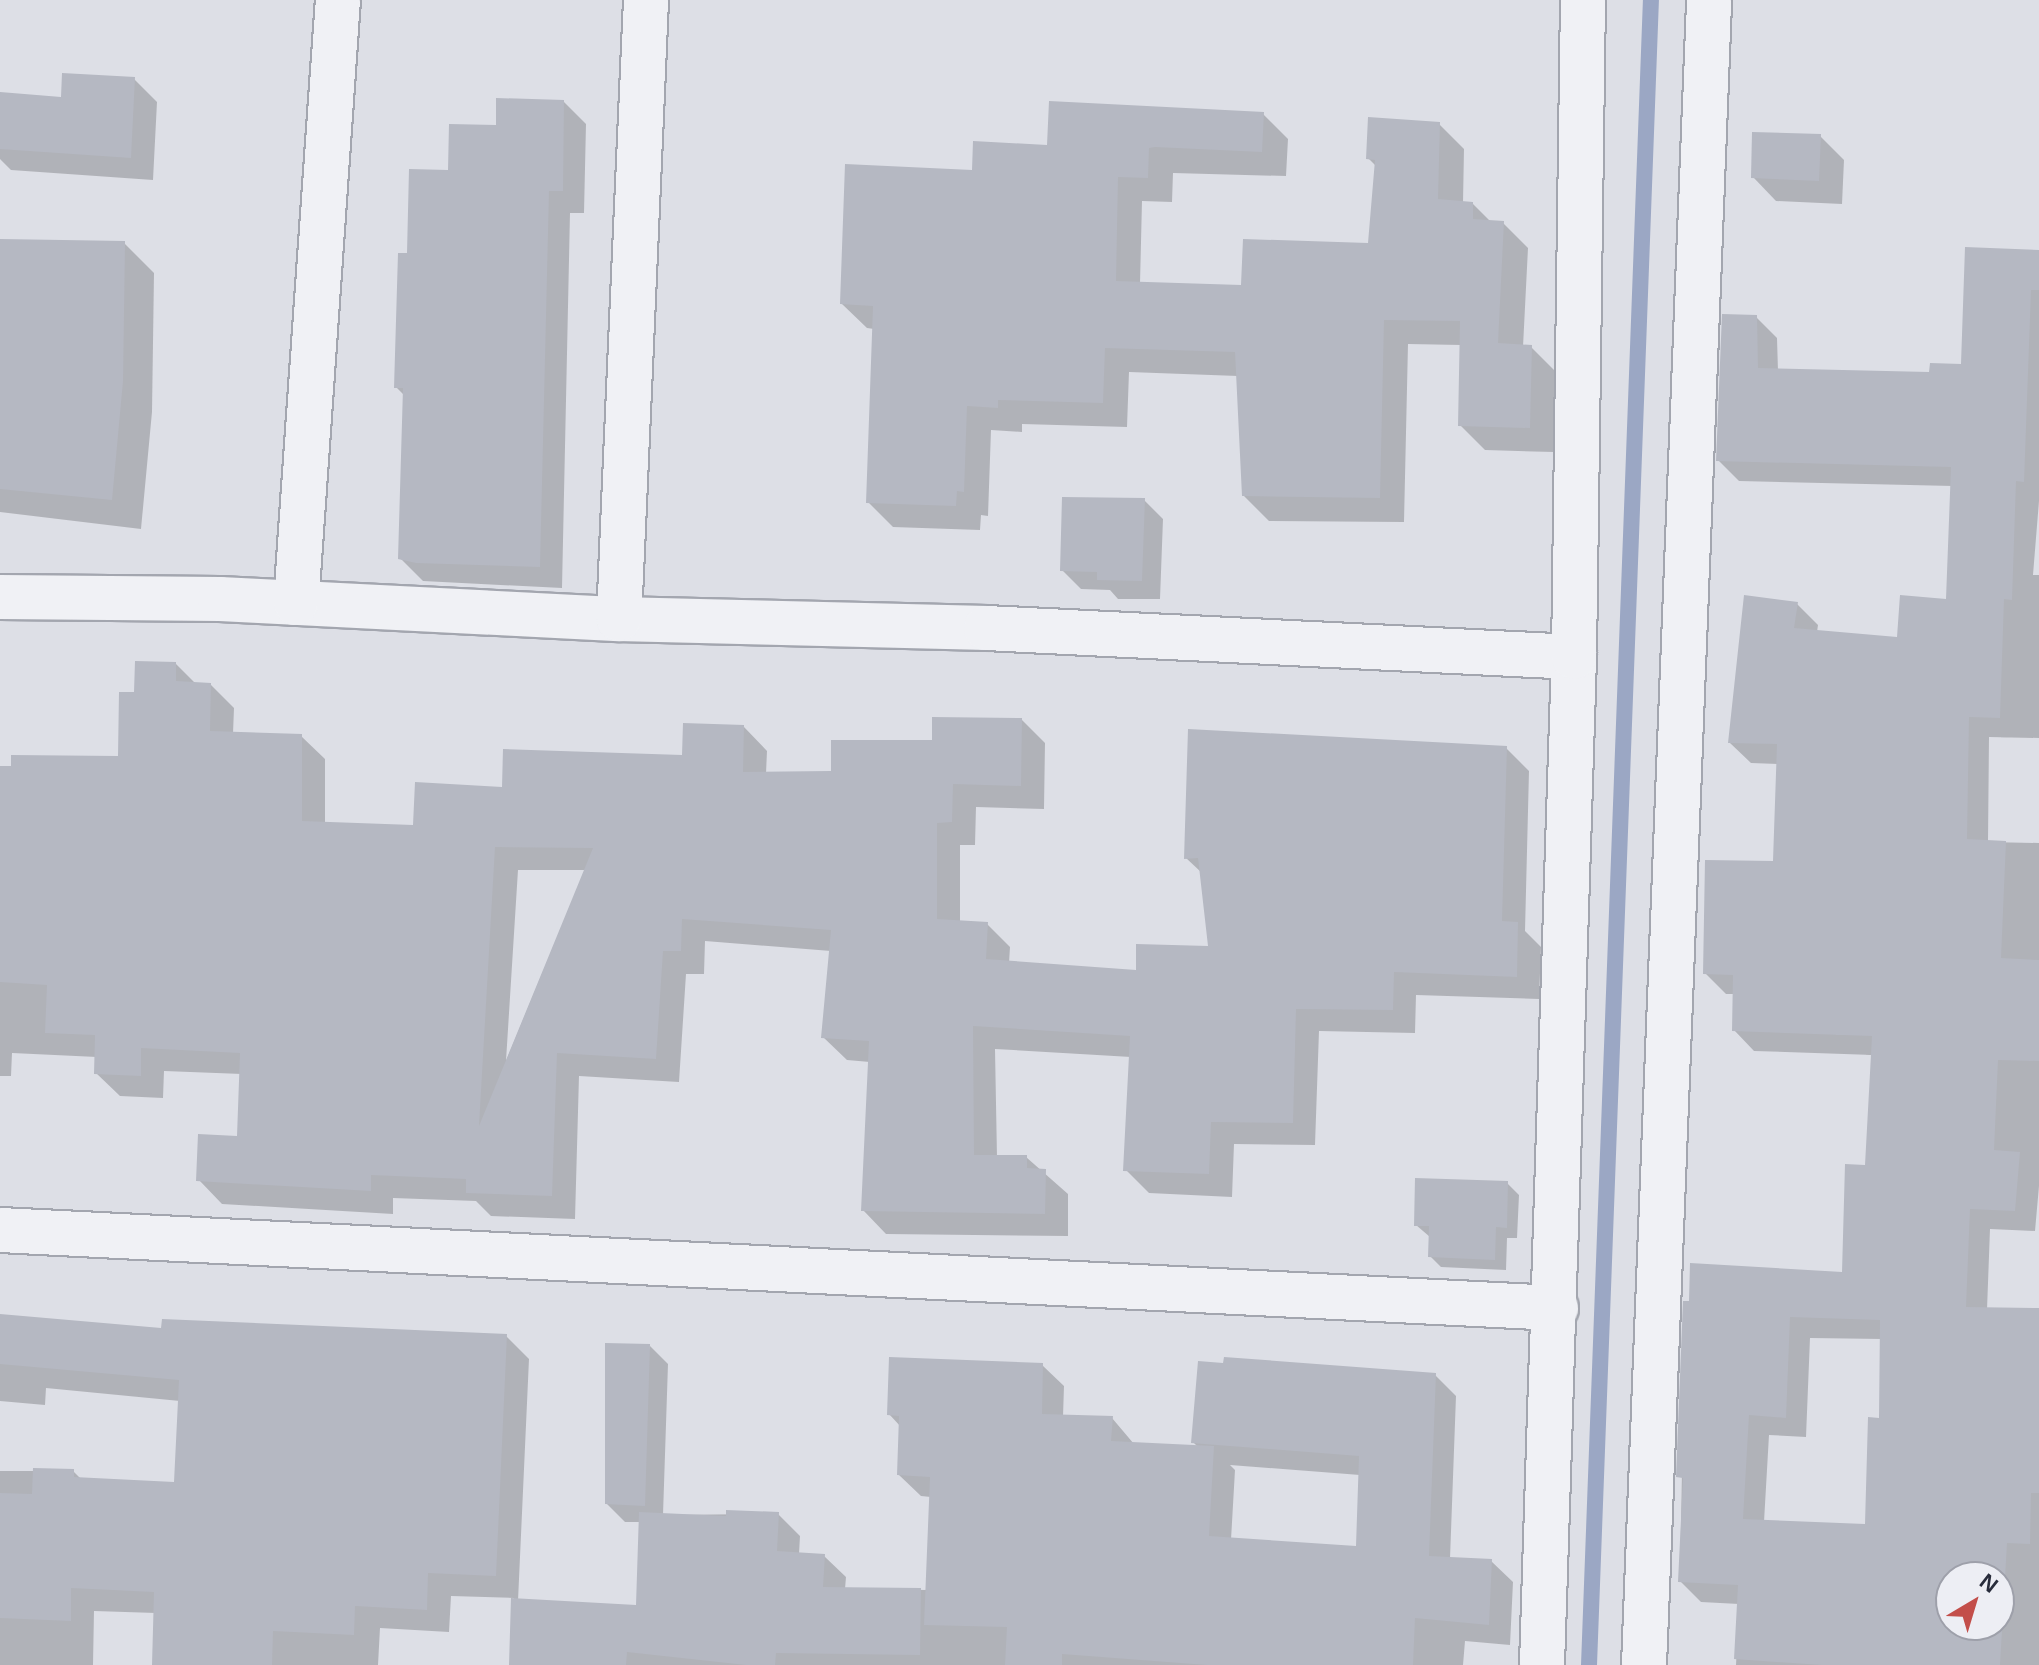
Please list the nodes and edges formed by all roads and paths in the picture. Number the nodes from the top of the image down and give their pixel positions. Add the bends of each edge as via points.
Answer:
1 (338, 0) edge
2 (646, 0) edge
3 (1583, 0) edge
4 (1709, 0) edge
5 (0, 597) edge
6 (296, 603) junction
7 (619, 619) junction
8 (1574, 657) junction
9 (0, 1230) edge
10 (1556, 1308) junction
11 (1542, 1665) edge
12 (1644, 1665) edge

1 - 6 street
2 - 7 street
3 - 8 street
4 - 12 street
5 - 6 street
6 - 7 street
7 - 8 street via 986,628
8 - 10 street
9 - 10 street
10 - 11 street

